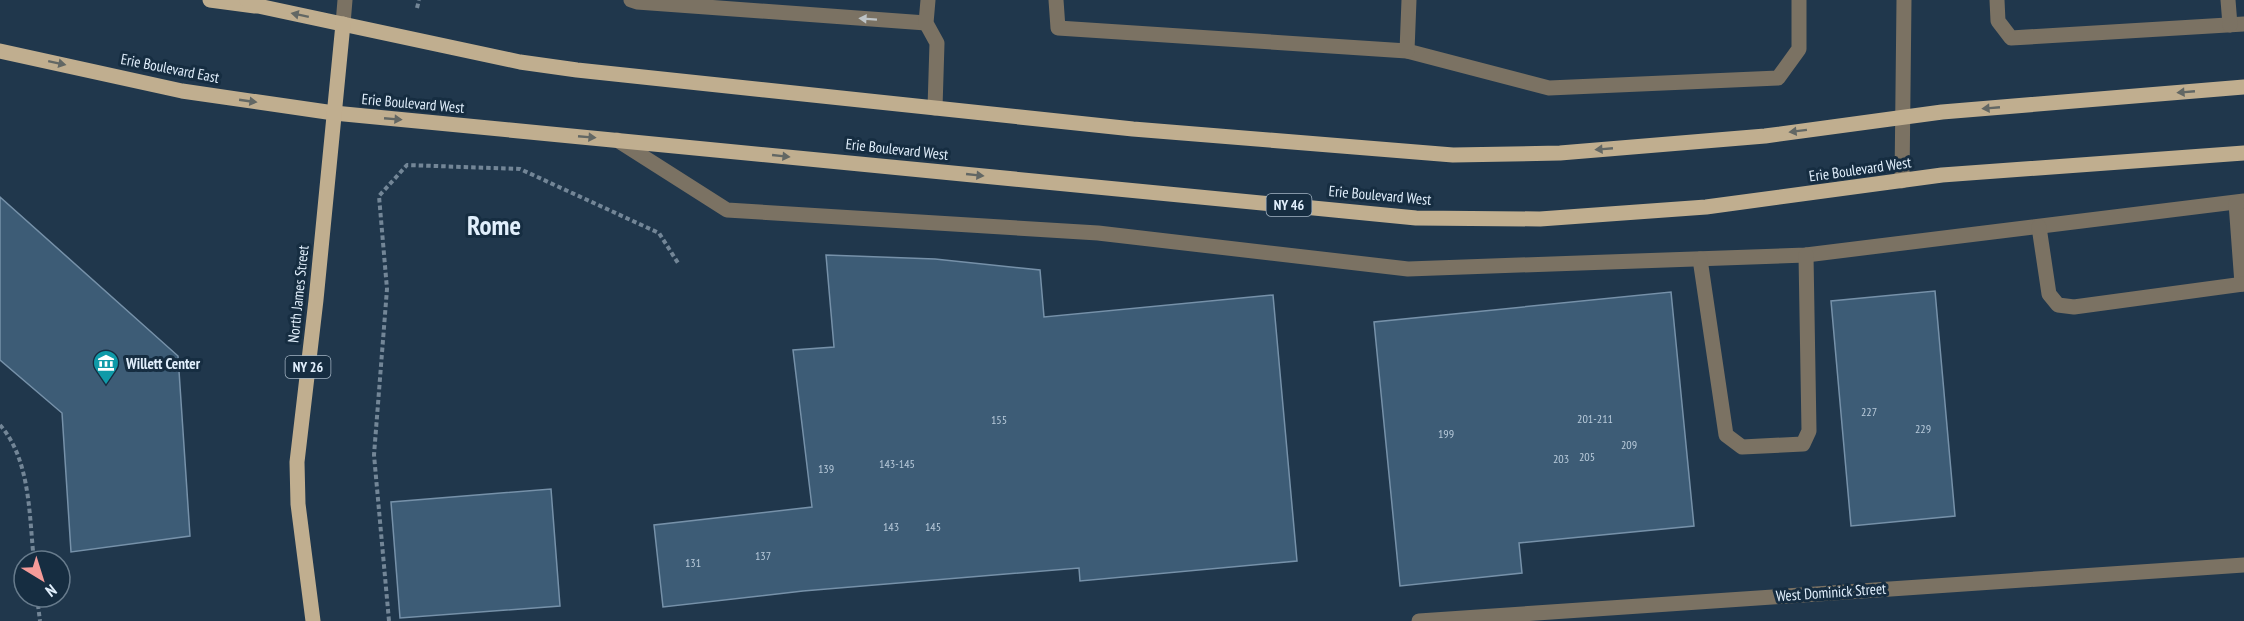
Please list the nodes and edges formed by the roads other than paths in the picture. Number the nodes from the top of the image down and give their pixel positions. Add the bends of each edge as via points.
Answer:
1 (210, 0) edge
2 (345, 0) edge
3 (631, 0) edge
4 (928, 0) edge
5 (1056, 0) edge
6 (1409, 0) edge
7 (1799, 0) edge
8 (1904, 0) edge
9 (1997, 0) edge
10 (2228, 0) edge
11 (252, 3) edge
12 (926, 23) junction
13 (342, 24) junction
14 (2237, 24) edge
15 (0, 51) edge
16 (1407, 51) junction
17 (2244, 87) edge
18 (935, 108) junction
19 (334, 113) junction
20 (1902, 117) junction
21 (617, 140) junction
22 (2244, 153) edge
23 (1902, 181) junction
24 (2240, 202) edge
25 (2039, 227) junction
26 (1806, 255) junction
27 (1700, 259) junction
28 (2243, 284) edge
29 (2244, 565) edge
30 (313, 621) edge
31 (1419, 621) edge

1 - 11 main road
2 - 13 street
12 -> 3 street
4 - 12 street
5 - 16 street via 1058,28
6 - 16 street
7 - 16 street via 1799,49 1778,78 1549,88
8 - 20 street
9 - 14 street via 1998,21 2011,38
10 - 14 street
13 -> 11 main road
12 - 18 street via 937,43
13 - 18 main road via 520,62
13 - 19 main road, NY 26
15 -> 19 main road, Erie Boulevard East via 182,91
17 -> 20 main road
20 -> 18 main road via 1742,138 1560,153 1453,155 1132,129
19 -> 21 main road, Erie Boulevard West / NY 46
19 - 30 main road, North James Street / NY 26 via 297,462 298,504
20 - 23 street
21 -> 23 main road, Erie Boulevard West / NY 46 via 1416,218 1540,219 1706,207
21 - 27 street via 728,210 1098,233 1408,268
22 - 23 main road, Erie Boulevard West / NY 46
24 - 25 street
24 - 28 street
25 - 26 street
25 - 28 street via 2049,294 2058,305 2074,307
26 - 27 street
26 - 27 street via 1809,431 1803,444 1742,447 1726,435
29 - 31 street, West Dominick Street

